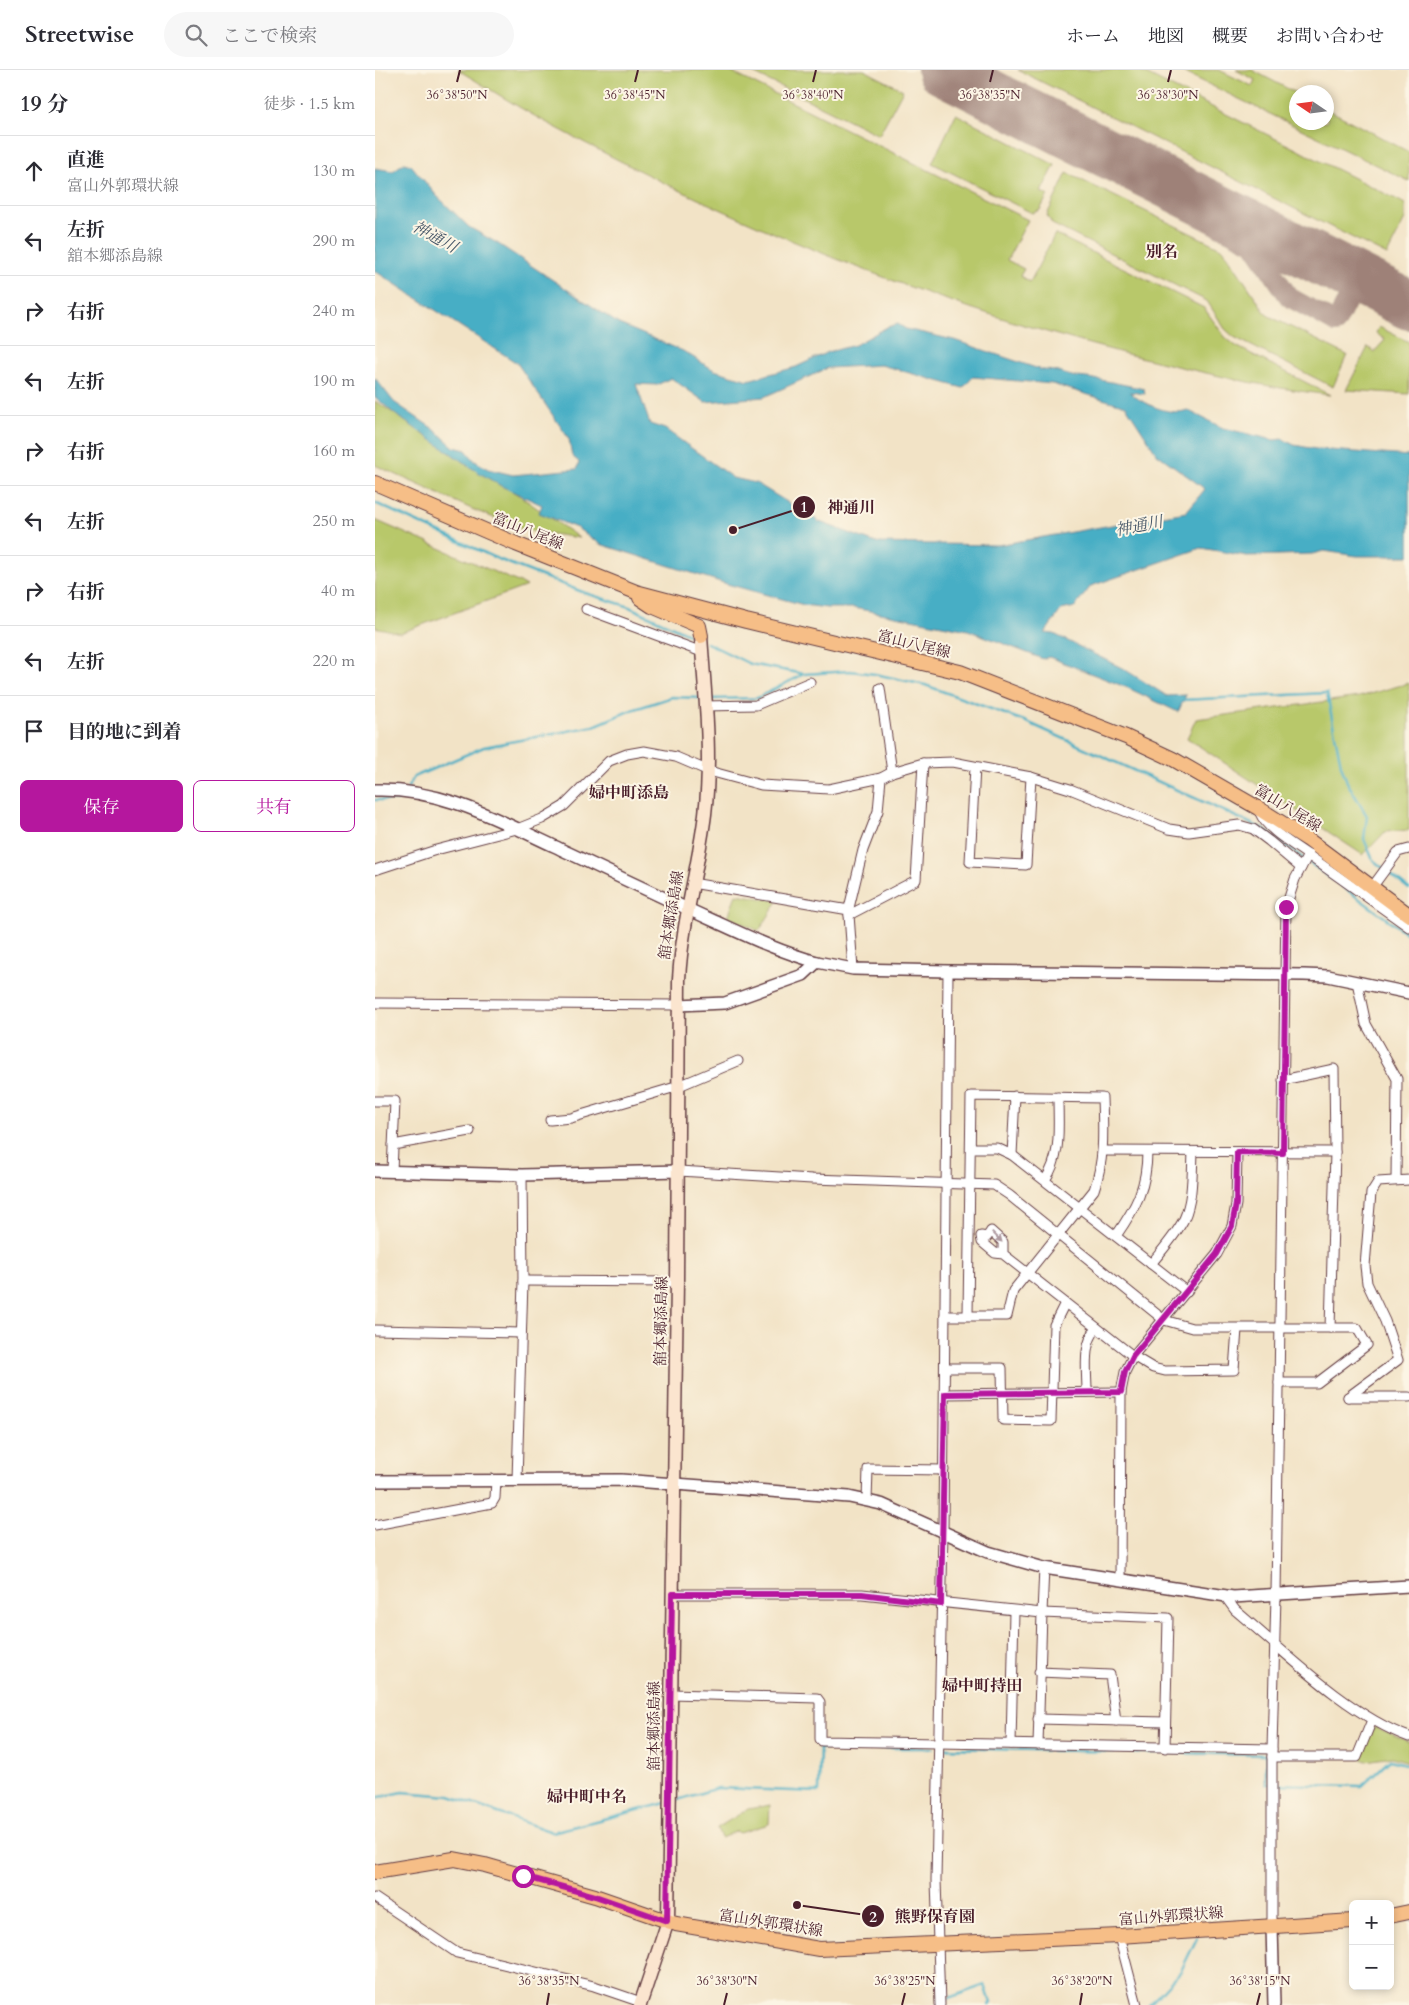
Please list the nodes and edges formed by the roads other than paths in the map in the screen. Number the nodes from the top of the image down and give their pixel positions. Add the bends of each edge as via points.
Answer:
1 (375, 483) edge
2 (636, 592) junction
3 (586, 610) dead end
4 (701, 643) junction
5 (811, 682) dead end
6 (880, 688) dead end
7 (705, 706) junction
8 (923, 763) junction
9 (975, 767) junction
10 (709, 771) junction
11 (892, 772) junction
12 (1031, 777) junction
13 (881, 778) junction
14 (375, 790) edge
15 (1258, 808) junction
16 (517, 829) junction
17 (1409, 850) edge
18 (1304, 861) junction
19 (375, 870) edge
20 (692, 884) junction
21 (1373, 886) junction
22 (687, 909) junction
23 (849, 913) junction
24 (1409, 915) edge
25 (1409, 927) edge
26 (817, 962) junction
27 (853, 968) junction
28 (948, 971) junction
29 (1284, 975) junction
30 (1357, 982) junction
31 (1409, 992) edge
32 (375, 1003) edge
33 (678, 1005) junction
34 (738, 1061) dead end
35 (1283, 1080) junction
36 (679, 1086) junction
37 (1015, 1096) junction
38 (1059, 1097) junction
39 (375, 1101) edge
40 (550, 1120) dead end
41 (470, 1131) dead end
42 (393, 1145) junction
43 (971, 1148) junction
44 (1103, 1151) junction
45 (1147, 1152) junction
46 (1193, 1152) junction
47 (1237, 1152) junction
48 (1335, 1152) junction
49 (1283, 1153) junction
50 (1012, 1155) junction
51 (375, 1171) edge
52 (392, 1172) junction
53 (679, 1172) junction
54 (522, 1175) junction
55 (1045, 1180) junction
56 (1396, 1180) junction
57 (1409, 1180) edge
58 (946, 1182) junction
59 (970, 1183) junction
60 (1080, 1207) junction
61 (1058, 1234) junction
62 (981, 1236) junction
63 (1116, 1236) junction
64 (970, 1237) junction
65 (1003, 1254) junction
66 (1151, 1264) junction
67 (1027, 1273) junction
68 (523, 1280) junction
69 (677, 1282) junction
70 (1187, 1292) junction
71 (1065, 1303) junction
72 (967, 1315) junction
73 (945, 1316) junction
74 (1165, 1320) junction
75 (1280, 1327) junction
76 (1097, 1328) junction
77 (1330, 1328) junction
78 (1237, 1329) junction
79 (375, 1330) edge
80 (521, 1333) junction
81 (1133, 1356) junction
82 (945, 1368) junction
83 (1279, 1383) junction
84 (1087, 1392) junction
85 (1121, 1392) junction
86 (1051, 1393) junction
87 (945, 1394) junction
88 (1002, 1394) junction
89 (1409, 1397) edge
90 (944, 1470) junction
91 (496, 1480) junction
92 (517, 1480) junction
93 (375, 1481) edge
94 (674, 1484) junction
95 (867, 1501) junction
96 (375, 1525) edge
97 (943, 1531) junction
98 (1044, 1568) junction
99 (1120, 1580) junction
100 (1409, 1586) edge
101 (672, 1594) junction
102 (1224, 1595) junction
103 (1276, 1595) junction
104 (941, 1604) junction
105 (1014, 1611) junction
106 (1042, 1613) junction
107 (1274, 1643) junction
108 (1039, 1672) junction
109 (671, 1694) junction
110 (1038, 1719) junction
111 (1372, 1720) junction
112 (1117, 1721) junction
113 (1165, 1722) junction
114 (1409, 1737) edge
115 (939, 1742) junction
116 (1011, 1744) junction
117 (1038, 1745) junction
118 (1165, 1748) junction
119 (1272, 1753) junction
120 (375, 1872) edge
121 (375, 1898) edge
122 (1409, 1912) edge
123 (1394, 1915) edge
124 (667, 1921) junction
125 (1349, 1921) edge
126 (1272, 1926) junction
127 (1119, 1936) junction
128 (939, 1944) junction
129 (641, 2004) edge
130 (940, 2005) edge
131 (1137, 2005) edge
132 (1274, 2005) edge

1 - 2 main road, 富山八尾線
2 - 4 main road via 642,600 699,626
2 - 15 main road, 富山八尾線 via 746,622 960,672 1117,733 1173,759
3 - 4 street via 634,629
4 - 7 main road, 舘本郷添島線
5 - 7 street via 756,705
6 - 11 street
7 - 10 main road, 舘本郷添島線
8 - 9 street via 953,762
8 - 11 street
8 - 23 street via 916,880
9 - 12 street
9 - 12 street via 970,862 1026,865
10 - 13 street via 761,785 829,789
10 - 16 street via 657,752 627,754 609,761 564,806
10 - 20 main road, 舘本郷添島線 via 705,816
11 - 13 street
12 - 18 street via 1070,788 1169,828 1189,832 1239,825
13 - 23 street via 878,811 863,850
14 - 16 street via 431,794
15 - 18 street via 1262,818
15 - 21 main road, 富山八尾線
16 - 19 street
16 - 22 street
17 - 21 street via 1397,852
18 - 25 street
18 - 29 street via 1289,892 1286,907
20 - 22 main road, 舘本郷添島線
20 - 23 street
21 - 24 main road, 富山八尾線
22 - 26 street via 786,953
22 - 33 main road, 舘本郷添島線 via 681,945
23 - 27 street
26 - 27 street
26 - 33 street via 803,975 725,1003
27 - 28 street
28 - 29 street
28 - 58 street
29 - 30 street via 1327,976
29 - 35 street
30 - 31 street
30 - 56 street via 1366,1024 1397,1079
32 - 33 street
33 - 36 main road, 舘本郷添島線
34 - 36 street
35 - 48 street via 1334,1069
35 - 49 street
36 - 40 street via 571,1118
36 - 53 main road, 舘本郷添島線
37 - 38 street
37 - 43 street via 971,1096
37 - 50 street
38 - 44 street via 1102,1098
38 - 55 street via 1055,1162
39 - 42 street via 395,1101
41 - 42 street
42 - 52 street
43 - 50 street via 997,1148
43 - 59 street
44 - 45 street
44 - 60 street via 1101,1171 1094,1190
45 - 46 street
45 - 63 street via 1142,1191 1135,1209
46 - 47 street
46 - 66 street via 1191,1190 1185,1216
47 - 49 street
47 - 70 street via 1236,1204 1232,1226 1217,1254
48 - 49 street
48 - 77 street
49 - 75 street
50 - 55 street
51 - 52 street
52 - 54 street
53 - 54 street
53 - 58 street via 812,1180
53 - 69 main road, 舘本郷添島線
54 - 68 street
55 - 60 street
56 - 57 street
56 - 89 street via 1378,1182 1371,1193 1365,1266 1367,1283 1385,1321 1398,1360 1348,1396
58 - 59 street
58 - 73 street
59 - 61 street via 994,1185
59 - 64 street
60 - 61 street
60 - 63 street
61 - 67 street
61 - 74 street
62 - 64 street
62 - 65 street via 981,1242 995,1253
62 -> 65 street via 987,1237 991,1231 1003,1242
63 - 66 street
64 - 72 street
65 - 67 street
66 - 70 street
67 - 71 street
67 - 72 street via 1013,1291 1007,1316
68 - 69 street
68 - 80 street
69 - 94 main road, 舘本郷添島線
70 - 74 street
71 - 76 street
71 - 86 street via 1054,1325
72 - 73 street
73 - 82 street
74 - 78 street via 1192,1328
74 - 81 street
75 - 77 street
75 - 78 street
75 - 83 street
76 - 81 street
76 - 84 street via 1088,1344
77 - 83 street via 1357,1328 1367,1345 1317,1383
78 - 81 street via 1234,1370 1165,1371
79 - 80 street
80 - 92 street
81 - 85 street via 1125,1372
82 - 87 street
82 - 88 street via 1002,1368
83 - 103 street
84 - 85 street
84 - 86 street
85 - 99 street
86 - 88 street
86 - 88 street via 1051,1421 1003,1420
87 - 88 street
87 - 90 street
90 - 95 street via 868,1469
90 - 97 street
91 - 92 street
91 - 93 street
91 - 96 street via 492,1503
92 - 94 street via 621,1480
94 - 95 street via 849,1496
94 - 101 main road, 舘本郷添島線
95 - 97 street
97 - 98 street via 988,1552
97 - 104 street
98 - 99 street
98 - 106 street
99 - 102 street
100 - 103 street
101 - 104 street via 862,1594
101 - 109 main road, 舘本郷添島線
102 - 103 street
102 - 107 street via 1235,1610
103 - 107 street
104 - 105 street
104 - 115 street
105 - 106 street
105 - 116 street
106 - 108 street
106 - 113 street via 1168,1618
107 - 111 street
107 - 119 street
108 - 110 street
108 - 112 street via 1110,1675
109 - 115 street via 817,1698 820,1702 822,1741
109 - 124 main road, 舘本郷添島線
110 - 112 street
110 - 117 street
111 - 114 street
111 - 119 street via 1357,1757
112 - 113 street
113 - 118 street
115 - 116 street
115 - 128 street via 936,1880
116 - 117 street
117 - 118 street
118 - 119 street
119 - 126 street
120 - 124 main road, 富山外郭環状線 via 454,1859 595,1896
121 - 129 street via 457,1953 594,1986
122 - 123 main road
124 - 128 main road, 富山外郭環状線 via 819,1949
124 - 129 main road, 舘本郷添島線
125 - 126 main road, 富山外郭環状線
126 - 127 main road, 富山外郭環状線
126 - 132 street
127 - 128 main road, 富山外郭環状線
127 - 131 street
128 - 130 street

